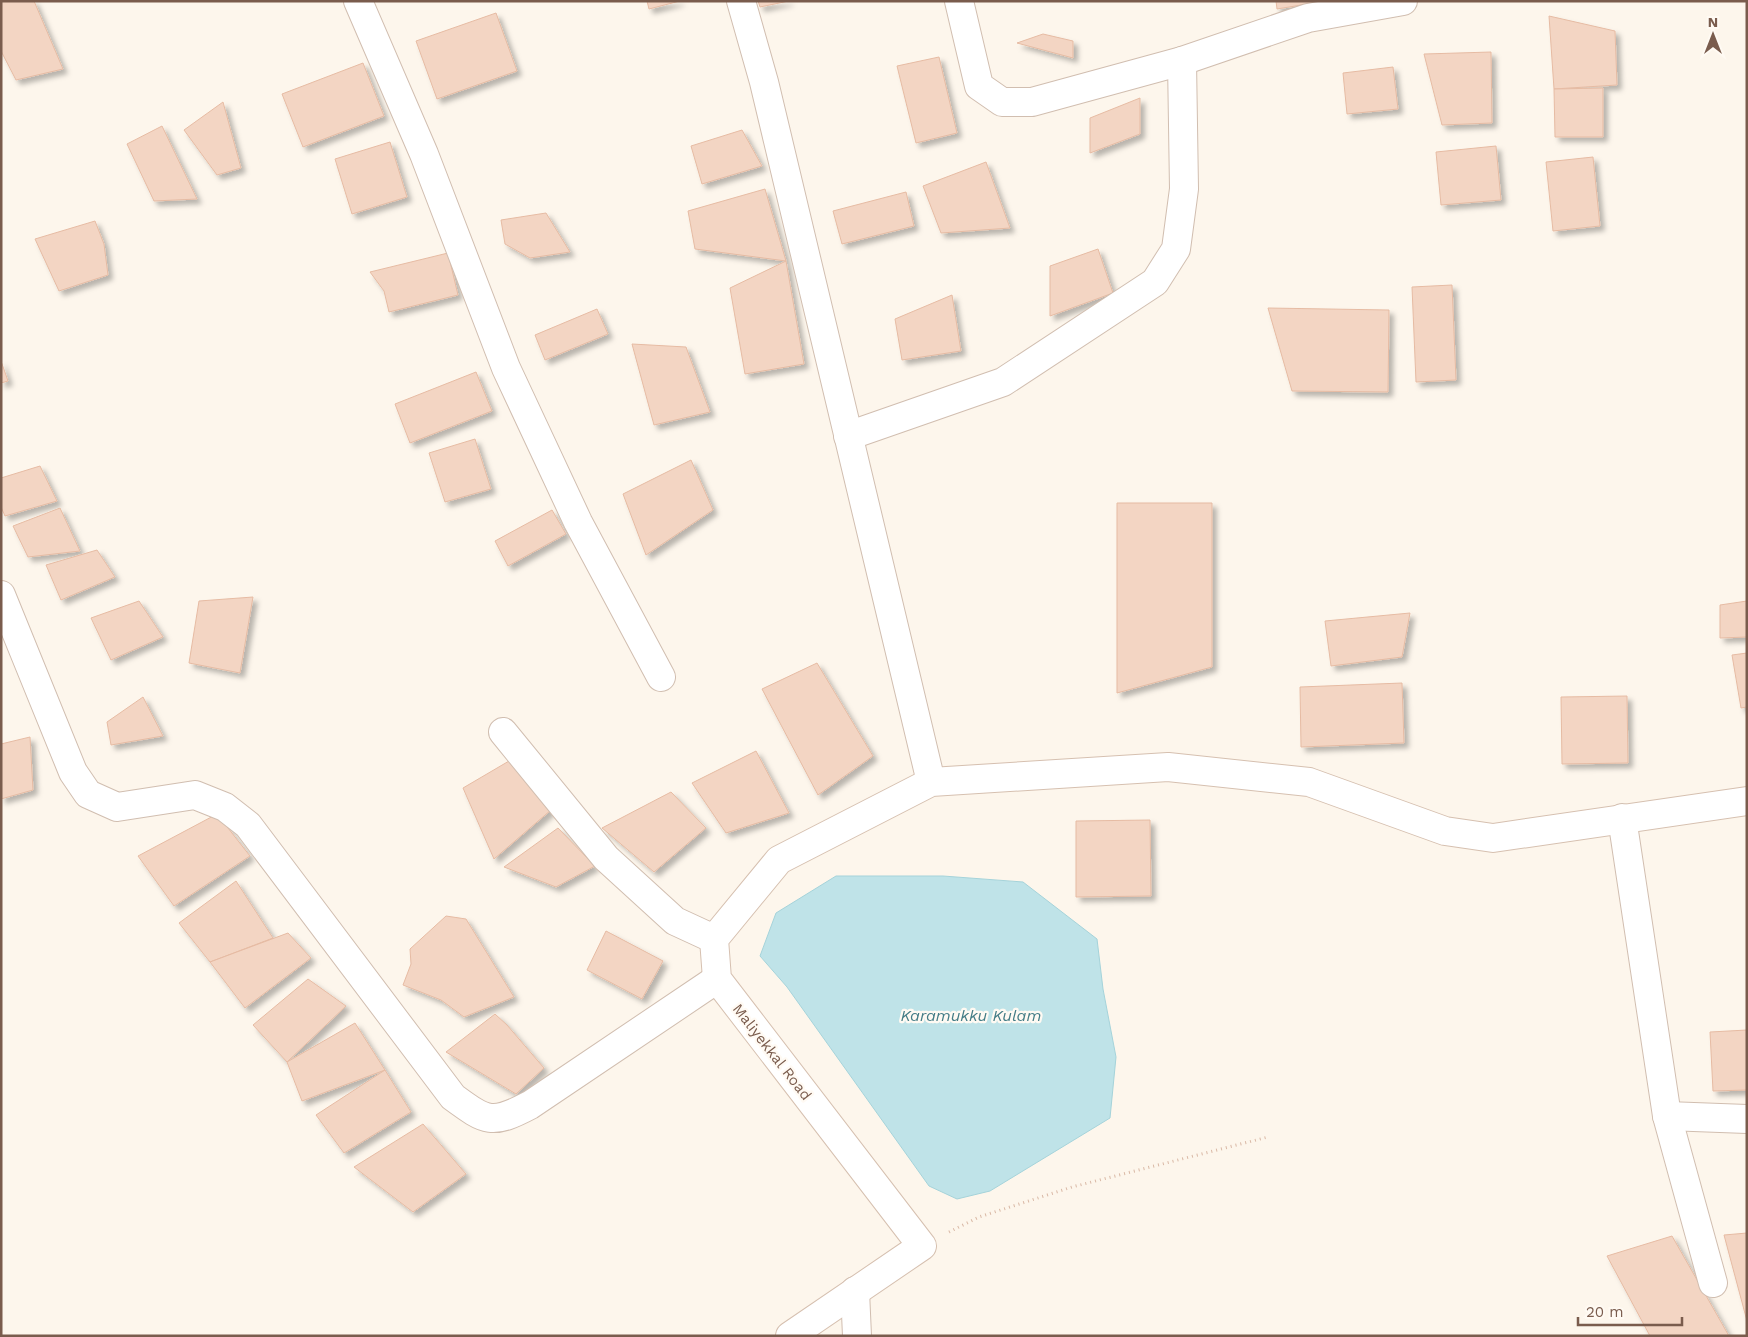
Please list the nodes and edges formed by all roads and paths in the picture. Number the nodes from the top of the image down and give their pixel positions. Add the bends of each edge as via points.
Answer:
1 (358, 1) edge
2 (741, 1) edge
3 (959, 1) edge
4 (1403, 1) edge
5 (1182, 61) junction
6 (848, 436) junction
7 (1, 595) edge
8 (661, 677) dead end
9 (503, 732) dead end
10 (931, 782) junction
11 (1747, 801) edge
12 (1622, 818) junction
13 (714, 939) junction
14 (717, 980) junction
15 (1667, 1116) junction
16 (1747, 1119) edge
17 (1268, 1137) dead end
18 (922, 1246) junction
19 (1712, 1283) dead end
20 (855, 1291) junction
21 (790, 1336) edge
22 (857, 1336) edge

1 - 8 street via 424,154 506,368 578,522
2 - 6 street via 764,82
3 - 5 street via 979,86 1002,102 1032,102
4 - 5 street via 1308,18
5 - 6 street via 1184,189 1176,249 1155,282 1003,382
6 - 10 street
7 - 14 street via 73,772 88,794 117,807 194,795 225,807 248,825 453,1097 473,1112 490,1119 506,1118
9 - 13 street via 606,858 675,920
10 - 12 street via 1168,767 1309,782 1445,831 1493,838
10 - 13 street via 779,860
11 - 12 street
12 - 15 street
13 - 14 street
14 - 18 street, Maliyekkal Road
15 - 16 street
15 - 19 street
17 - 18 path via 1072,1187 979,1217
18 - 20 street
20 - 21 street
20 - 22 street

